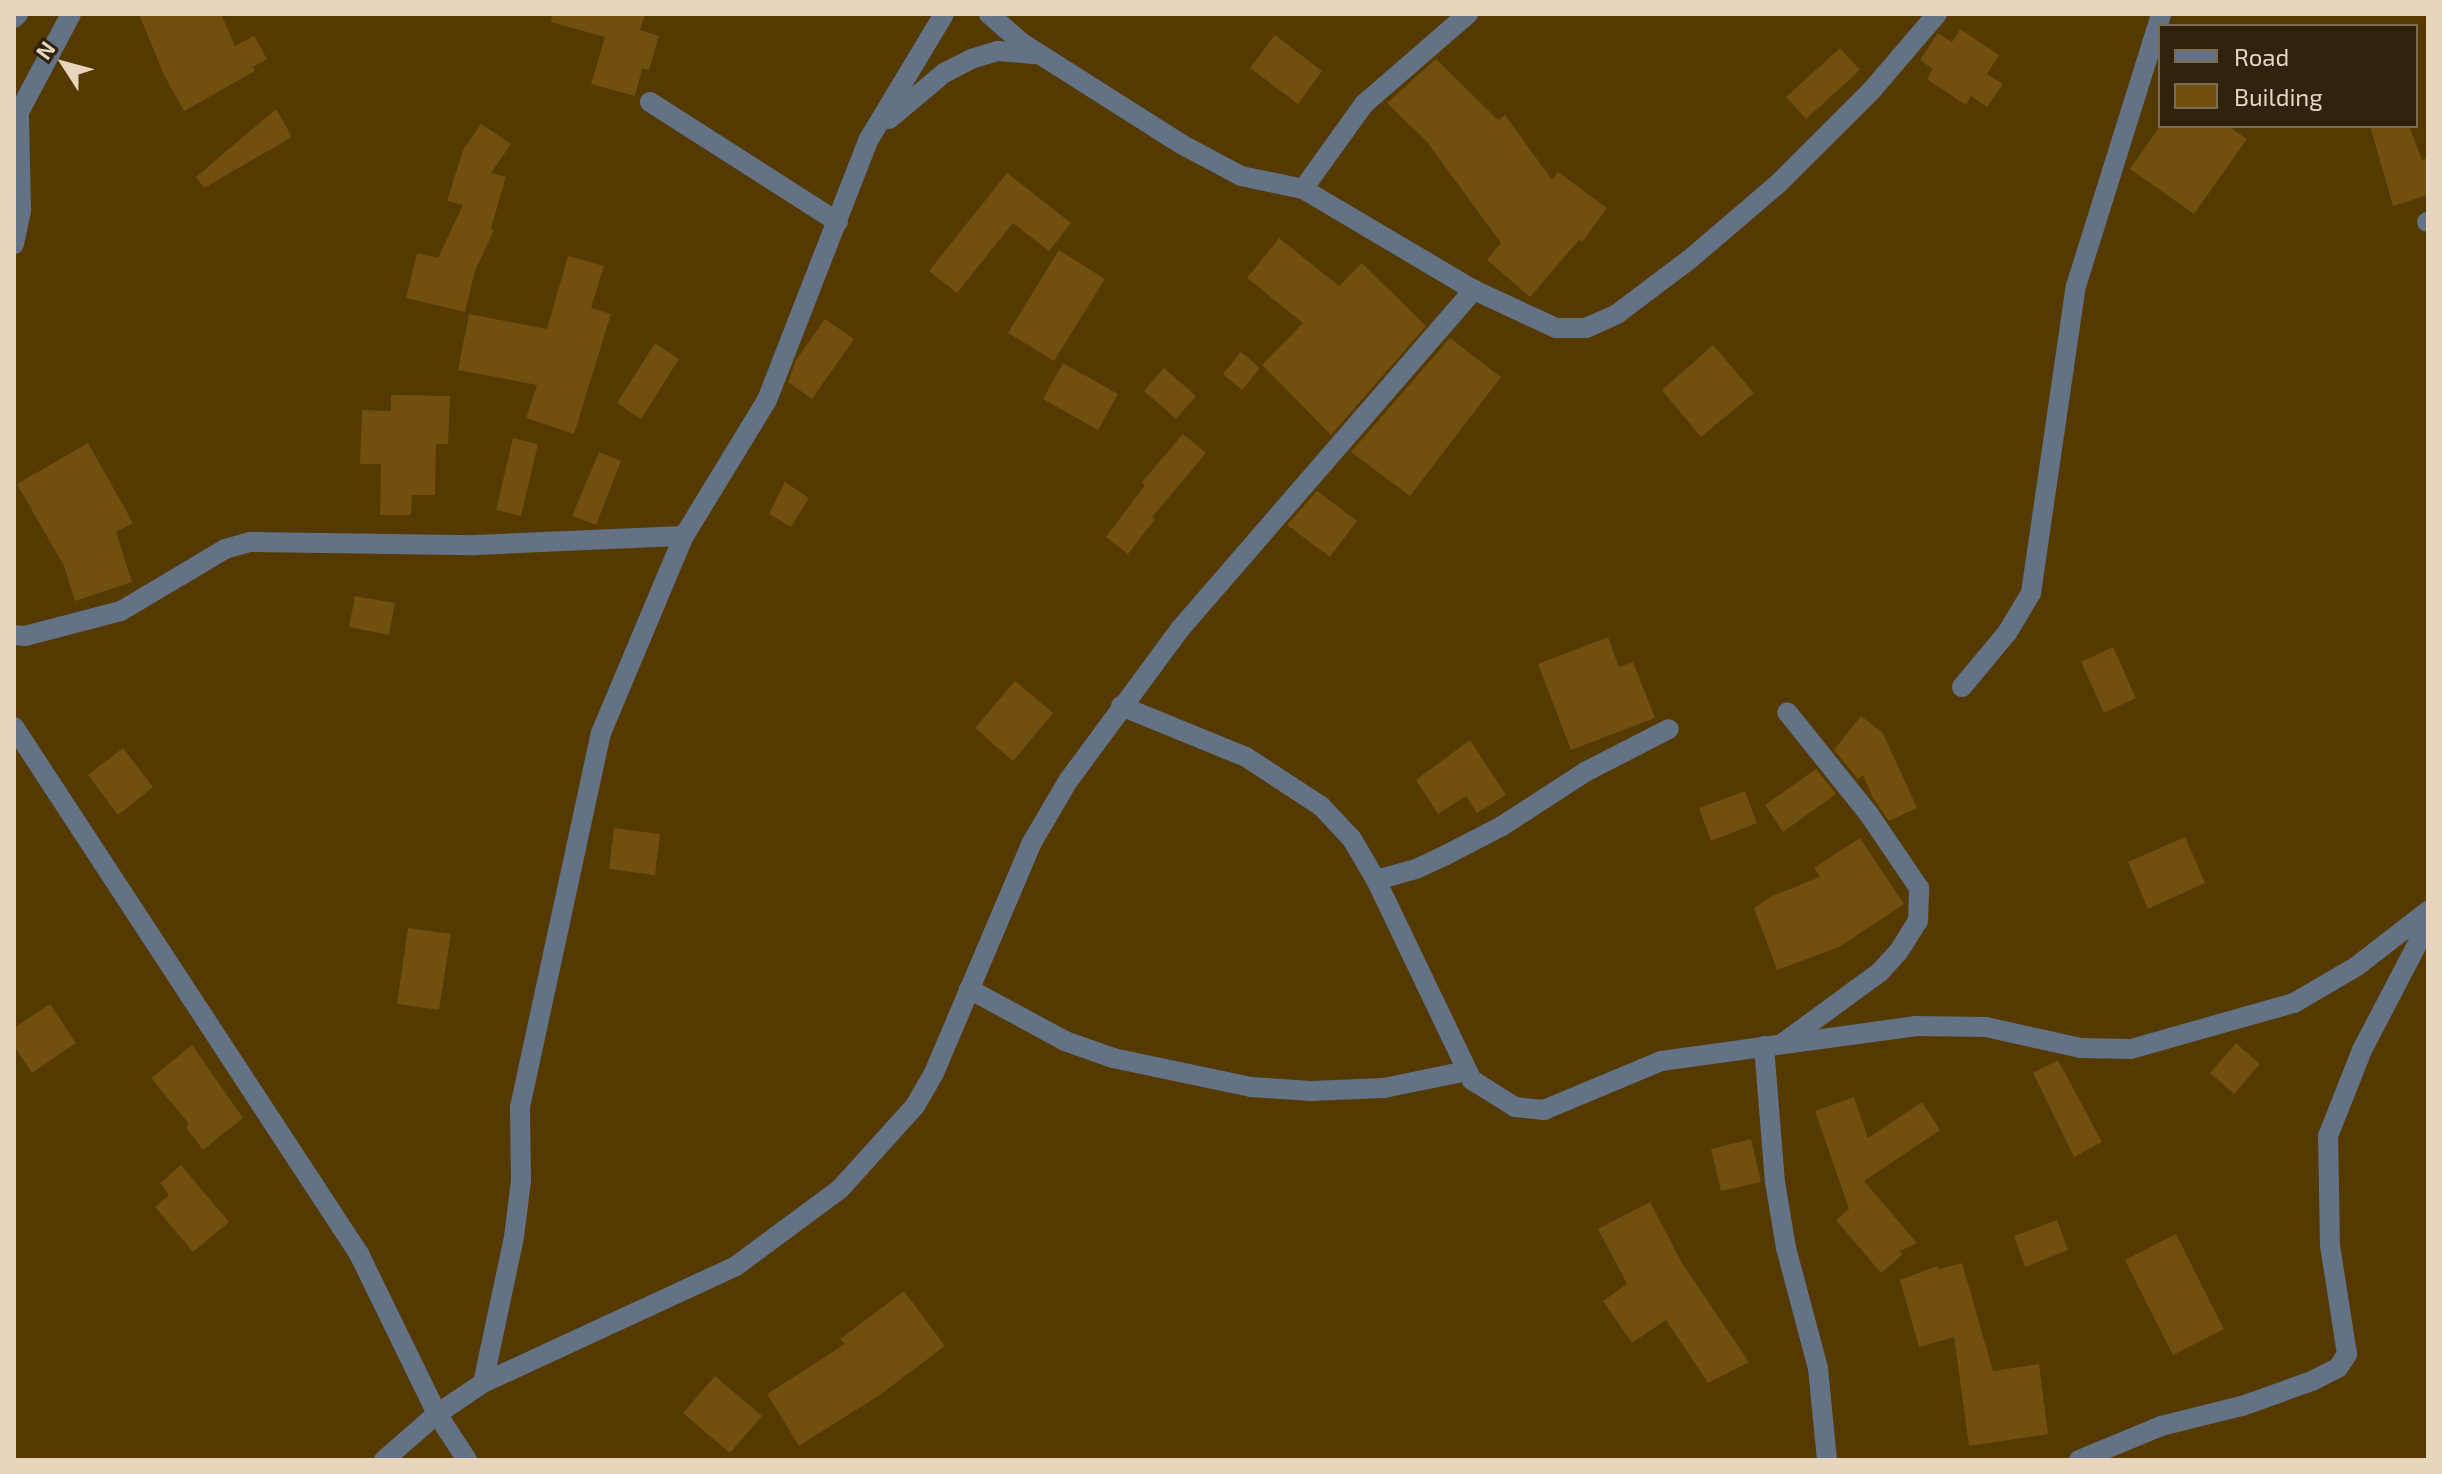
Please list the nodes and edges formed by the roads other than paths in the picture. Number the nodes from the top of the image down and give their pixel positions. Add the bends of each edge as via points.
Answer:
1 (71, 14) edge
2 (944, 14) edge
3 (989, 14) edge
4 (1468, 14) edge
5 (1937, 14) edge
6 (2161, 14) edge
7 (1042, 55) junction
8 (650, 102) dead end
9 (869, 139) junction
10 (1303, 189) junction
11 (838, 222) junction
12 (14, 244) edge
13 (1474, 290) junction
14 (684, 536) junction
15 (14, 635) edge
16 (1962, 687) dead end
17 (1121, 706) junction
18 (1787, 712) dead end
19 (14, 727) edge
20 (1669, 729) dead end
21 (1376, 880) junction
22 (2428, 911) edge
23 (2428, 924) edge
24 (969, 989) junction
25 (1774, 1045) junction
26 (1467, 1071) junction
27 (483, 1383) junction
28 (437, 1414) junction
29 (384, 1460) edge
30 (467, 1460) edge
31 (1827, 1460) edge
32 (2079, 1460) edge

1 - 12 street via 19,112 21,210
2 - 9 street
3 - 7 street
4 - 10 street via 1364,104
5 - 13 street via 1872,90 1780,182 1617,314 1586,328 1556,328
6 - 16 street via 2076,286 2031,593 2007,633
7 - 9 street via 998,51 971,59 908,100
7 - 10 street via 1241,176
8 - 11 street
9 - 11 street
10 - 13 street
11 - 14 street via 767,400
13 - 17 street via 1190,617
14 - 15 street via 475,545 250,542 225,549 121,611
14 - 27 street via 601,733 520,1107 521,1181 514,1237
17 - 21 street via 1246,757 1287,781 1352,839
17 - 24 street via 1031,844
18 - 25 street via 1868,813 1919,888 1918,921 1880,972
19 - 28 street via 359,1254
20 - 21 street via 1444,856
21 - 26 street
22 - 25 street via 2357,966 2294,1003 2131,1049 2081,1048 1986,1027 1915,1026
23 - 32 street via 2362,1050 2328,1136 2330,1246 2347,1354 2338,1368 2242,1406 2161,1426
24 - 26 street via 1065,1041 1113,1058 1251,1087 1384,1088
24 - 27 street via 915,1106 840,1189 736,1266
25 - 26 street via 1661,1061 1544,1110 1515,1107 1488,1093
25 - 31 street via 1775,1182 1786,1248 1818,1368
27 - 28 street
28 - 29 street
28 - 30 street

